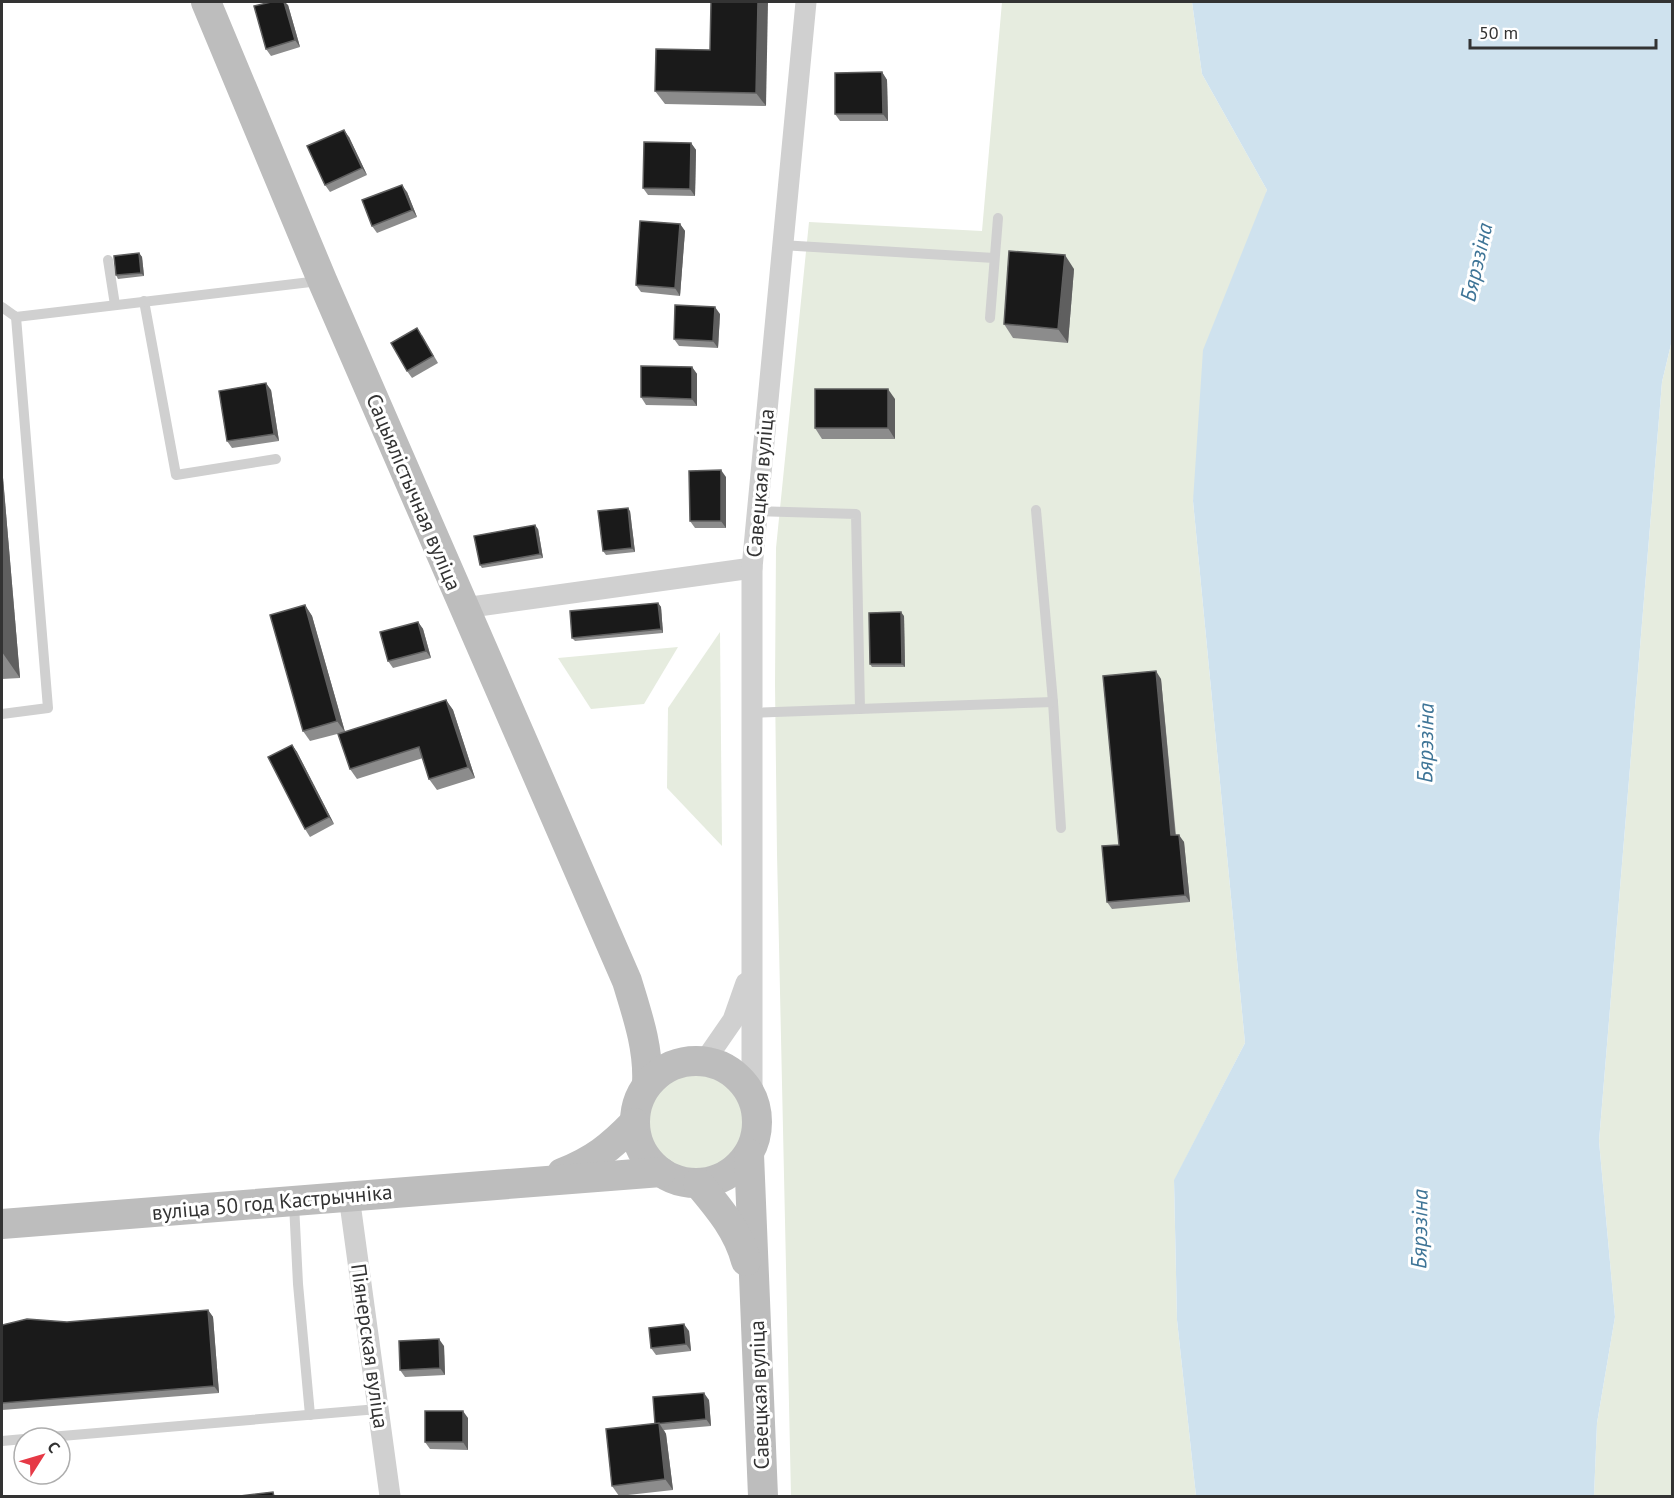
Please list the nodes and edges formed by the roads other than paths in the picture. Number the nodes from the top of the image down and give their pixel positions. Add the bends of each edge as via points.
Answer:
1 (206, 2) edge
2 (806, 2) edge
3 (998, 218) dead end
4 (781, 245) junction
5 (994, 258) junction
6 (108, 260) dead end
7 (322, 280) junction
8 (144, 301) junction
9 (115, 305) junction
10 (2, 307) edge
11 (16, 317) junction
12 (990, 318) dead end
13 (276, 459) dead end
14 (1036, 510) dead end
15 (756, 511) junction
16 (752, 568) junction
17 (465, 608) junction
18 (1053, 702) junction
19 (860, 709) junction
20 (751, 713) junction
21 (2, 714) edge
22 (1061, 828) dead end
23 (751, 966) junction
24 (627, 981) junction
25 (693, 1062) junction
26 (647, 1084) junction
27 (752, 1096) junction
28 (634, 1123) junction
29 (749, 1154) junction
30 (661, 1172) junction
31 (543, 1181) junction
32 (698, 1183) junction
33 (350, 1196) junction
34 (294, 1201) junction
35 (2, 1224) edge
36 (754, 1293) junction
37 (378, 1409) junction
38 (310, 1415) junction
39 (72, 1435) edge
40 (390, 1497) edge
41 (763, 1497) edge

1 - 7 main road, Сацыялістычная вуліца
2 - 4 street, Савецкая вуліца
3 - 5 lane
4 - 5 lane
4 - 15 street, Савецкая вуліца
5 - 12 lane
6 - 9 lane
7 - 8 lane
7 - 17 main road, Сацыялістычная вуліца
8 - 9 lane
8 - 13 lane via 176,476
9 - 11 lane
10 - 11 lane
11 - 21 lane via 48,708
14 - 18 lane
15 - 16 street, Савецкая вуліца
15 - 19 lane via 856,514
16 - 17 street
16 - 20 street, Савецкая вуліца
17 - 24 main road, Сацыялістычная вуліца
18 - 19 lane
18 - 22 lane
19 - 20 lane
20 - 23 street, Савецкая вуліца
23 - 25 street, Савецкая вуліца via 733,1020
23 - 27 street, Савецкая вуліца
24 - 25 main road, Сацыялістычная вуліца via 659,1030
24 - 26 main road, Сацыялістычная вуліца via 642,1033
25 - 26 main road via 663,1070
25 - 27 main road via 723,1068 740,1080
26 - 28 main road via 637,1103
27 - 29 main road via 757,1116
28 - 30 main road via 637,1142 646,1159
28 - 31 main road, вуліца 50 год Кастрычніка via 599,1156
29 - 32 main road via 735,1170 718,1180
29 - 36 main road, Савецкая вуліца
30 - 31 main road, вуліца 50 год Кастрычніка
30 - 32 main road
31 - 33 main road, вуліца 50 год Кастрычніка
32 - 36 main road, Савецкая вуліца via 734,1232
33 - 34 main road, вуліца 50 год Кастрычніка
33 - 37 street, Піянерская вуліца
34 - 35 main road, вуліца 50 год Кастрычніка
34 - 38 lane
36 - 41 main road, Савецкая вуліца
37 - 38 lane
37 - 40 street, Піянерская вуліца
38 - 39 lane

